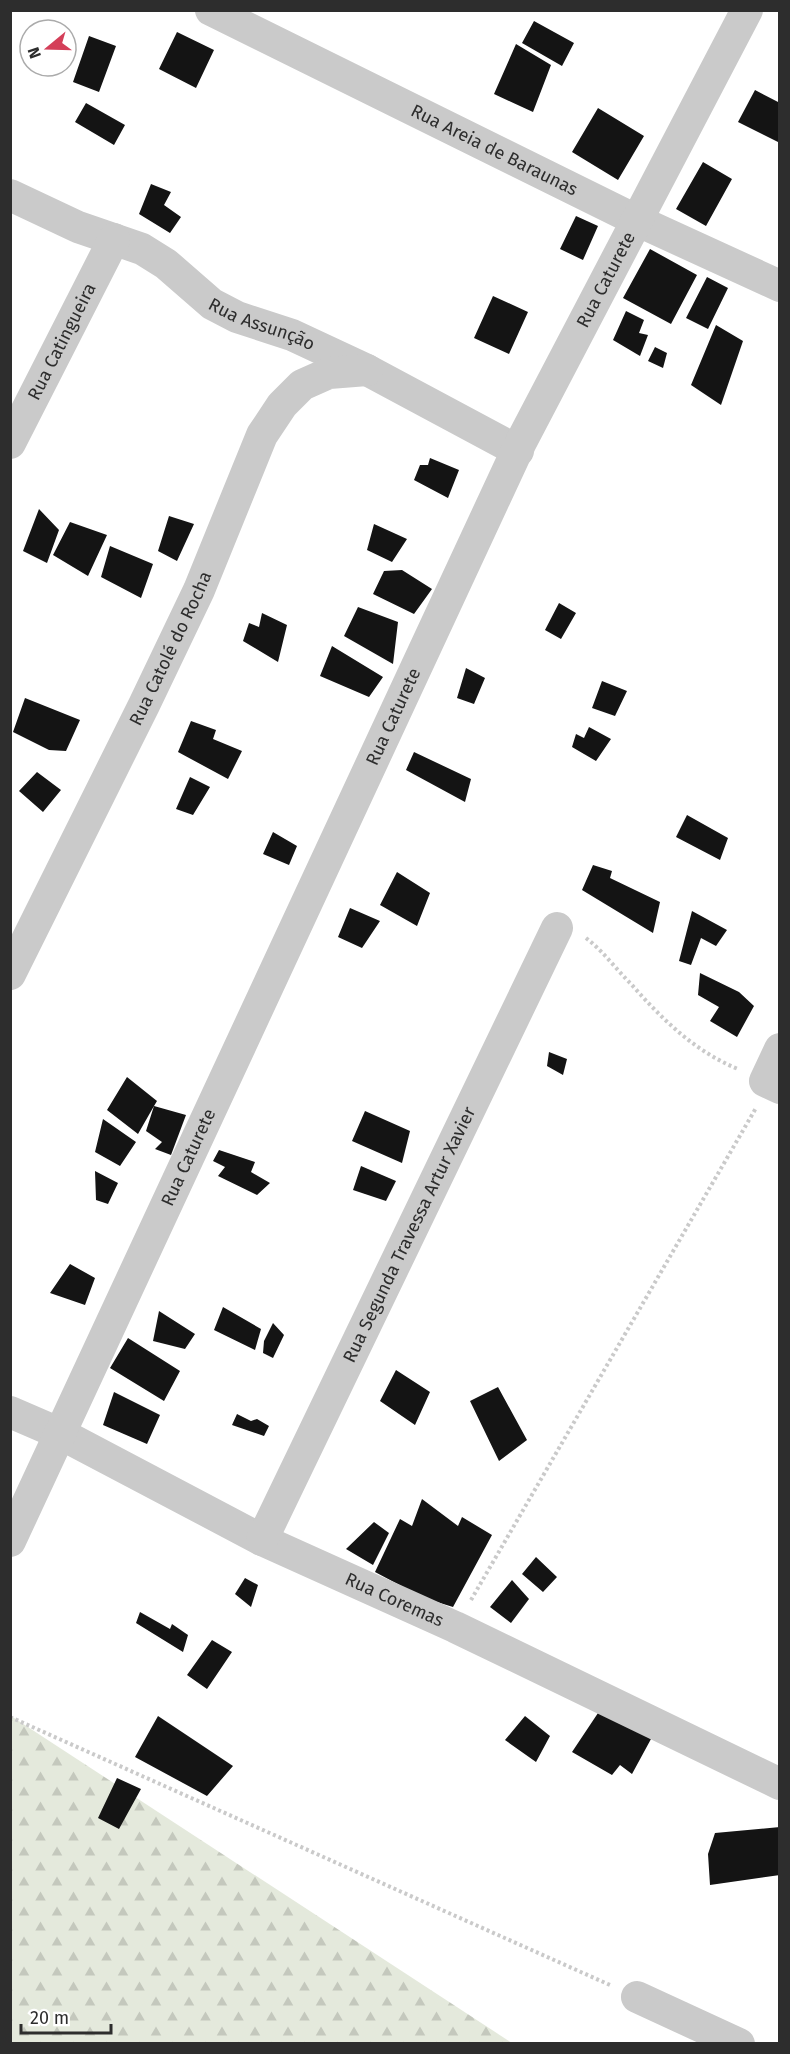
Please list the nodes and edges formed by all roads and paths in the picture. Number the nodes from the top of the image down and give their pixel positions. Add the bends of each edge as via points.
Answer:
1 (211, 10) edge
2 (747, 10) edge
3 (10, 195) edge
4 (636, 220) junction
5 (114, 239) junction
6 (780, 286) edge
7 (367, 370) junction
8 (10, 443) edge
9 (518, 450) junction
10 (557, 928) joint
11 (10, 974) edge
12 (780, 1049) edge
13 (772, 1084) edge
14 (10, 1412) edge
15 (61, 1434) junction
16 (262, 1540) junction
17 (10, 1541) edge
18 (455, 1627) junction
19 (10, 1717) edge
20 (780, 1784) edge
21 (637, 1997) joint
22 (739, 2043) edge

1 - 4 street, Rua Areia de Baraunas
2 - 4 street, Rua Caturete
3 - 5 street, Rua Assunção
4 - 6 street, Rua Areia de Baraunas
4 - 9 street, Rua Caturete
5 - 7 street, Rua Assunção via 142,249 212,304 237,317 292,335
5 - 8 street, Rua Catingueira
7 - 9 street, Rua Assunção
7 - 11 street, Rua Catolé do Rocha via 329,373 302,385 282,405 262,435 189,611
9 - 15 street, Rua Caturete
10 - 13 path via 570,926 596,946 682,1037 714,1059
10 - 16 street, Rua Segunda Travessa Artur Xavier
12 - 13 street
13 - 18 path
14 - 15 street, Rua Coremas
15 - 16 street, Rua Coremas
15 - 17 street, Rua Caturete
16 - 18 street, Rua Coremas
18 - 20 street, Rua Coremas
19 - 21 path
21 - 22 street

